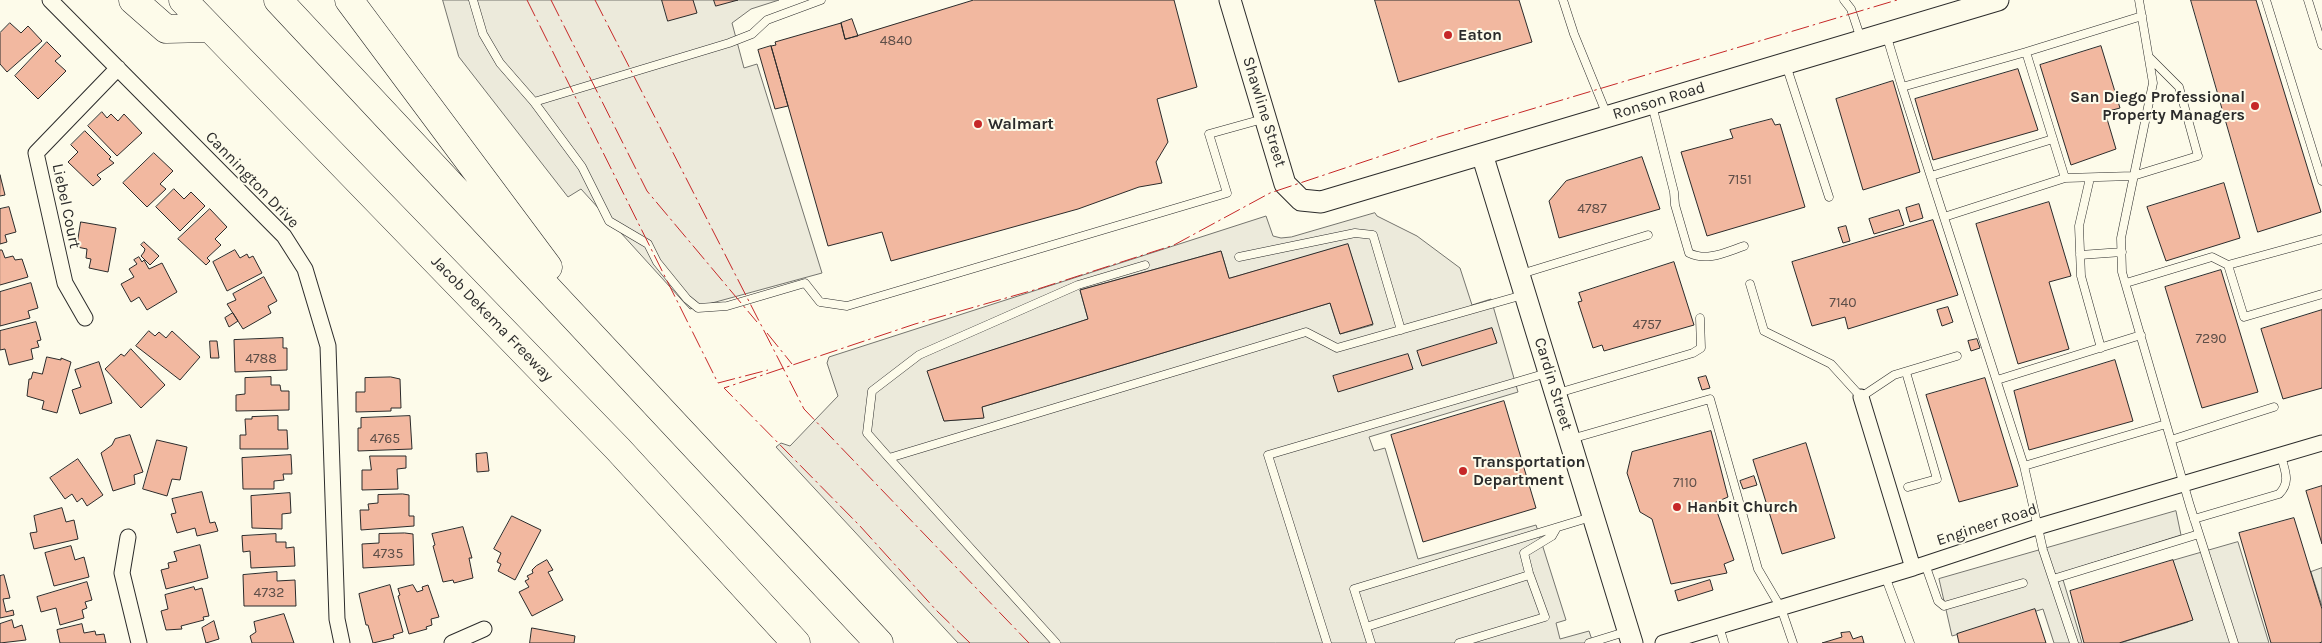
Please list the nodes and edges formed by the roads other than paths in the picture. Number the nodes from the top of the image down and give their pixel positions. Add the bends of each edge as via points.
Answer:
1 (50, 0) edge
2 (133, 0) edge
3 (183, 0) edge
4 (278, 0) edge
5 (340, 0) edge
6 (349, 0) edge
7 (473, 0) edge
8 (821, 0) edge
9 (1230, 0) edge
10 (1563, 0) edge
11 (1844, 0) edge
12 (1998, 0) edge
13 (2139, 0) edge
14 (2266, 0) edge
15 (2308, 0) edge
16 (2142, 16) junction
17 (209, 28) junction
18 (1886, 34) junction
19 (1862, 41) junction
20 (2322, 45) edge
21 (2026, 52) junction
22 (390, 54) junction
23 (2150, 58) junction
24 (1786, 64) junction
25 (118, 68) junction
26 (1902, 88) junction
27 (534, 102) junction
28 (1651, 103) junction
29 (1608, 117) junction
30 (1265, 118) junction
31 (2053, 139) junction
32 (1482, 154) junction
33 (1931, 176) junction
34 (2133, 176) junction
35 (2066, 178) junction
36 (2090, 178) junction
37 (2322, 181) edge
38 (1829, 197) dead end
39 (1320, 202) joint
40 (1944, 217) junction
41 (1648, 235) dead end
42 (2322, 239) edge
43 (1744, 246) dead end
44 (2122, 252) junction
45 (2080, 255) junction
46 (1239, 258) dead end
47 (1144, 265) dead end
48 (2228, 265) junction
49 (1519, 274) junction
50 (2126, 283) junction
51 (1750, 284) dead end
52 (2322, 294) edge
53 (1525, 295) junction
54 (85, 318) dead end
55 (1700, 318) dead end
56 (1401, 330) junction
57 (2141, 335) junction
58 (2101, 348) junction
59 (1957, 356) dead end
60 (1549, 372) junction
61 (1906, 372) junction
62 (630, 376) junction
63 (1997, 380) junction
64 (1556, 393) junction
65 (1861, 397) junction
66 (2274, 407) dead end
67 (2166, 424) junction
68 (1570, 440) junction
69 (2171, 440) junction
70 (2322, 443) edge
71 (2281, 456) junction
72 (889, 458) junction
73 (2024, 466) junction
74 (2184, 485) junction
75 (1908, 487) dead end
76 (1593, 516) junction
77 (2194, 519) junction
78 (2037, 527) junction
79 (1556, 529) junction
80 (2199, 534) junction
81 (128, 537) dead end
82 (1919, 566) junction
83 (1529, 575) junction
84 (1885, 576) junction
85 (2053, 579) junction
86 (2023, 583) dead end
87 (1780, 608) junction
88 (1719, 626) junction
89 (1366, 627) junction
90 (484, 629) dead end
91 (1630, 637) edge
92 (139, 643) edge
93 (342, 643) edge
94 (452, 643) edge
95 (796, 643) edge
96 (879, 643) edge
97 (1056, 643) edge
98 (1327, 643) edge
99 (1371, 643) edge
100 (1459, 643) edge
101 (1589, 643) edge
102 (1663, 643) edge
103 (1724, 643) edge
104 (1793, 643) edge
105 (1910, 643) edge
106 (2074, 643) edge
107 (2234, 643) edge

1 - 25 street, Cannington Drive
2 - 17 highway via 166,29
3 - 17 highway, Jacob Dekema Freeway
4 - 62 highway
5 - 22 highway
6 - 22 highway
7 - 27 lane via 483,34 500,63
8 - 27 lane via 767,20 752,34 729,43
9 - 30 street, Shawline Street
10 - 29 lane
11 - 19 lane via 1852,9
12 - 18 street, Ronson Road
13 - 16 lane
14 - 37 lane
15 - 20 lane
16 - 21 lane
16 - 23 lane
17 - 95 highway, Jacob Dekema Freeway via 618,449
18 - 19 street, Ronson Road
18 - 26 lane
19 - 24 street, Ronson Road
21 - 26 lane
21 - 31 lane
22 - 62 highway
23 - 34 lane via 2154,83
23 - 34 lane via 2179,87 2198,156
24 - 28 street, Ronson Road
24 - 38 lane
25 - 54 street, Liebel Court via 36,153 64,283
25 - 93 street, Cannington Drive via 284,236 306,269 328,346 337,619
26 - 33 lane
27 - 30 lane via 582,167 609,221 648,244 658,262 698,308 727,306 805,283 820,302 847,306 1227,193 1209,134
28 - 29 street, Ronson Road
28 - 43 lane via 1689,253 1709,257
29 - 32 street, Ronson Road
30 - 39 street, Shawline Street via 1285,184 1301,200
31 - 33 lane
31 - 35 lane
32 - 39 street, Ronson Road
32 - 49 street, Cardin Street
33 - 40 lane
34 - 36 lane
34 - 44 lane via 2121,238
35 - 36 lane
35 - 40 lane
36 - 45 lane via 2079,226
40 - 63 lane
41 - 49 lane
42 - 48 lane
44 - 45 lane
44 - 50 lane
45 - 58 lane via 2081,276
46 - 56 lane via 1355,232 1373,235
47 - 72 lane via 1078,285 919,355 872,391 867,433
48 - 50 lane via 2212,257
48 - 52 lane via 2244,317
49 - 53 street, Cardin Street
50 - 57 lane
51 - 65 lane via 1764,331 1830,364
53 - 56 lane
53 - 60 street, Cardin Street
55 - 64 lane via 1701,348 1692,353
56 - 72 lane via 1337,348 1306,332
57 - 58 lane
57 - 67 lane
58 - 63 lane
59 - 61 lane
60 - 64 street, Cardin Street
60 - 98 lane via 1268,455
61 - 65 lane via 1894,375
61 - 75 lane via 1937,479
62 - 96 highway
63 - 73 lane
64 - 68 street, Cardin Street
65 - 82 street
66 - 69 lane
67 - 69 lane
67 - 73 lane
68 - 76 street, Cardin Street
68 - 87 lane via 1710,399 1758,569
69 - 74 lane
70 - 71 street, Engineer Road
71 - 74 street, Engineer Road
71 - 77 lane via 2287,479 2286,488 2279,494
72 - 97 lane
73 - 78 lane
74 - 77 lane
74 - 78 street, Engineer Road
76 - 79 lane
76 - 91 street, Cardin Street
77 - 80 lane
78 - 82 street, Engineer Road
78 - 85 lane
79 - 83 lane via 1552,536 1524,553
79 - 89 lane via 1550,528 1354,589
80 - 85 lane
80 - 107 lane
81 - 92 street via 122,573
82 - 84 street, Engineer Road
82 - 86 lane via 1944,606
83 - 89 lane
83 - 100 lane via 1545,617
84 - 87 street, Engineer Road
84 - 105 lane
85 - 106 lane
87 - 88 street, Engineer Road
87 - 104 lane
88 - 102 street, Engineer Road
88 - 103 lane
89 - 99 lane
90 - 94 street
91 - 101 lane

